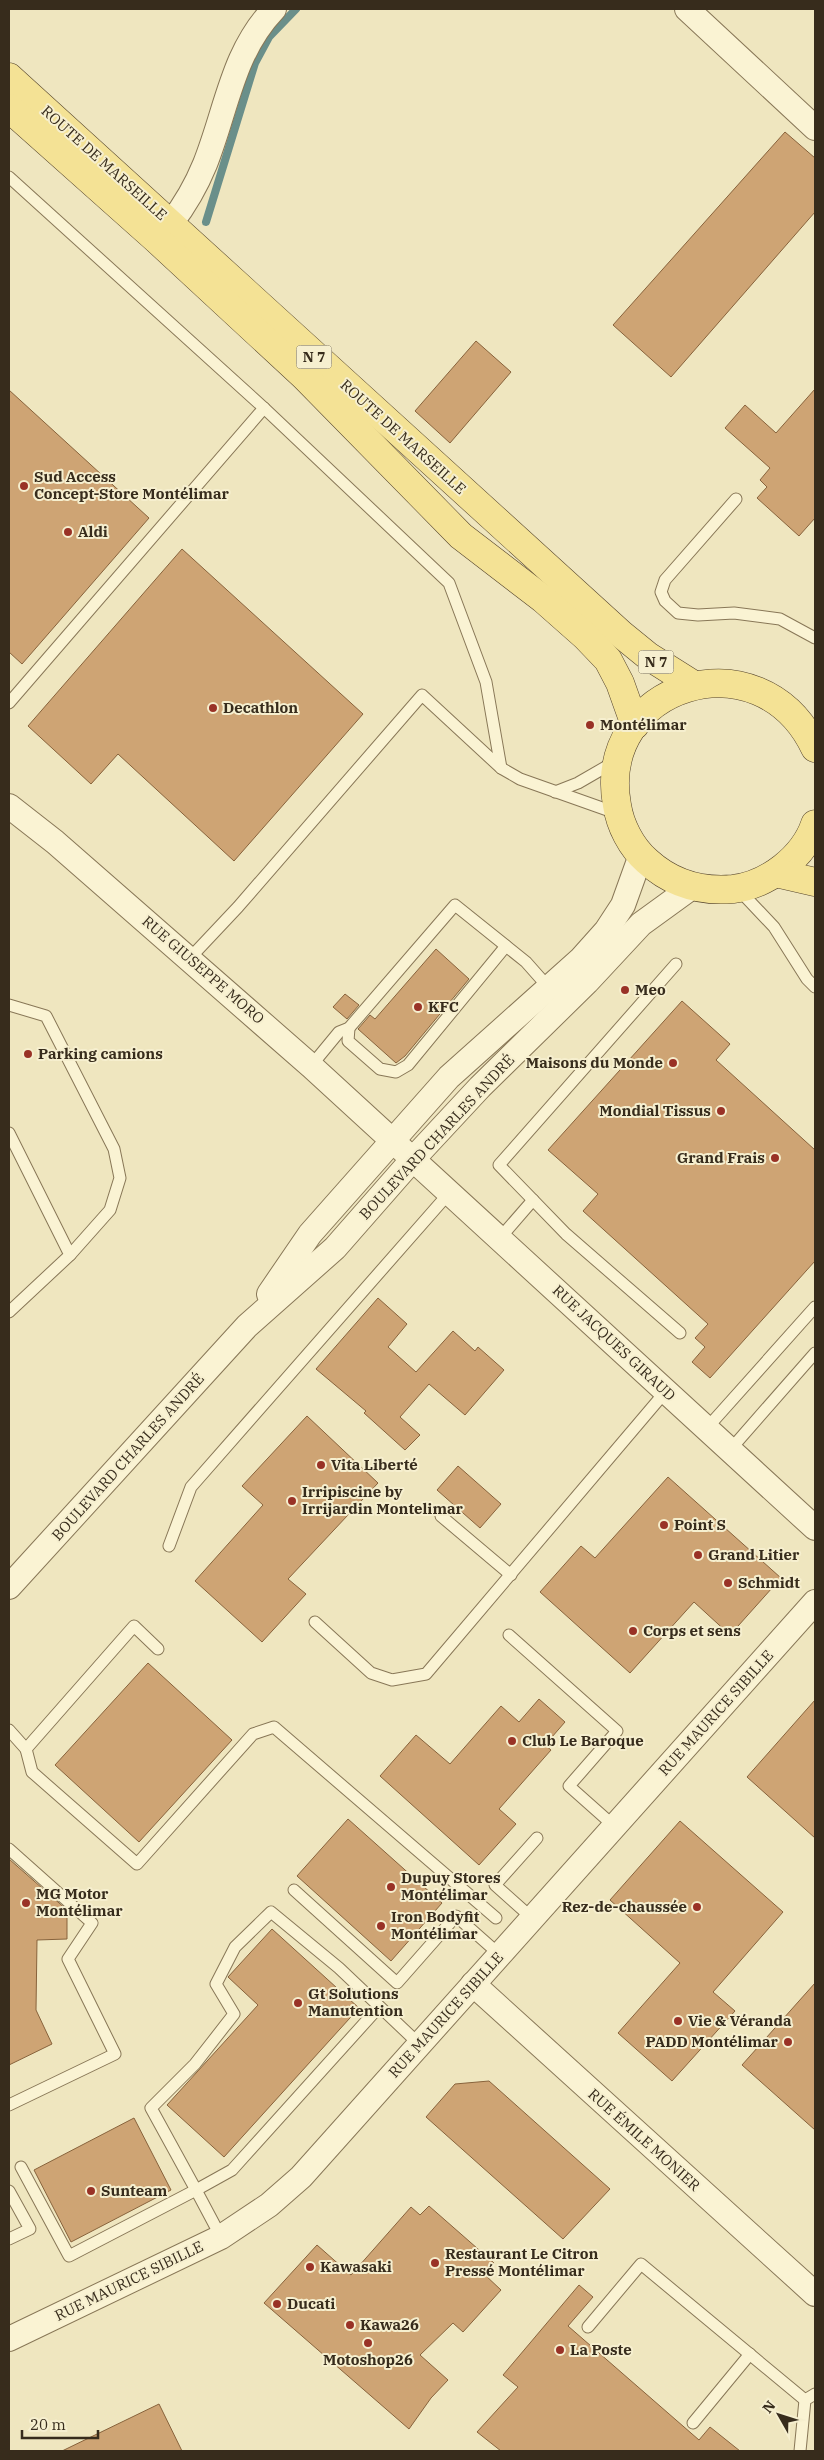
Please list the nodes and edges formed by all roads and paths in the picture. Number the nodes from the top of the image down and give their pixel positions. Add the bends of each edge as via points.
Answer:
1 (274, 9) edge
2 (687, 9) edge
3 (9, 77) edge
4 (9, 108) edge
5 (815, 128) edge
6 (9, 177) edge
7 (171, 223) junction
8 (264, 408) junction
9 (736, 499) dead end
10 (815, 638) edge
11 (694, 685) junction
12 (9, 703) edge
13 (635, 725) junction
14 (813, 736) edge
15 (618, 759) junction
16 (501, 768) junction
17 (555, 792) junction
18 (9, 806) edge
19 (618, 814) junction
20 (815, 824) edge
21 (641, 856) junction
22 (776, 873) junction
23 (815, 882) edge
24 (692, 887) junction
25 (737, 888) junction
26 (506, 946) junction
27 (190, 958) junction
28 (676, 964) dead end
29 (815, 987) edge
30 (549, 988) junction
31 (9, 1005) edge
32 (349, 1028) junction
33 (311, 1066) junction
34 (9, 1133) edge
35 (403, 1149) junction
36 (450, 1192) junction
37 (533, 1200) junction
38 (500, 1238) junction
39 (70, 1255) junction
40 (815, 1307) edge
41 (9, 1312) edge
42 (247, 1326) junction
43 (680, 1333) dead end
44 (815, 1353) edge
45 (666, 1391) junction
46 (707, 1428) junction
47 (730, 1450) junction
48 (441, 1516) dead end
49 (815, 1528) edge
50 (169, 1546) dead end
51 (511, 1575) junction
52 (9, 1587) edge
53 (815, 1602) edge
54 (315, 1622) dead end
55 (509, 1635) dead end
56 (158, 1649) dead end
57 (9, 1730) edge
58 (26, 1749) junction
59 (614, 1826) junction
60 (537, 1838) dead end
61 (9, 1849) edge
62 (294, 1890) dead end
63 (496, 1918) dead end
64 (532, 1918) junction
65 (500, 1954) junction
66 (473, 1984) junction
67 (379, 2007) junction
68 (419, 2044) junction
69 (9, 2105) edge
70 (21, 2166) dead end
71 (196, 2190) junction
72 (9, 2191) edge
73 (220, 2237) junction
74 (9, 2239) edge
75 (815, 2294) edge
76 (588, 2327) dead end
77 (9, 2339) edge
78 (750, 2354) junction
79 (815, 2394) edge
80 (805, 2400) junction
81 (693, 2423) dead end
82 (800, 2451) edge

1 - 7 street via 257,27 238,62 205,163 190,196
2 - 5 street
3 - 7 main road, ROUTE DE MARSEILLE / N 7
4 - 13 main road, ROUTE DE MARSEILLE / N 7 via 304,376 461,536 543,599 586,637 608,660
6 - 8 lane
7 - 11 main road, ROUTE DE MARSEILLE / N 7 via 621,634
8 - 12 lane
8 - 16 lane via 449,583 486,682
9 - 10 lane via 666,580 660,592 664,602 678,613 734,613 780,619
11 - 13 main road via 651,707
11 - 14 main road via 716,682 758,690 794,714
13 - 15 main road
15 - 17 lane via 578,783
15 - 19 main road via 615,777
16 - 17 lane via 520,780
16 - 27 lane via 422,694
17 - 19 lane
18 - 27 street, RUE GIUSEPPE MORO
19 - 21 main road
20 - 22 main road via 798,852
21 - 24 main road via 673,880
21 - 30 street, BOULEVARD CHARLES ANDRÉ via 624,905 606,931
22 - 23 main road
22 - 25 main road
24 - 25 main road via 707,890
24 - 35 street, BOULEVARD CHARLES ANDRÉ via 641,924 480,1088
25 - 29 lane via 774,927
26 - 30 lane via 526,962
26 - 32 lane via 455,905
26 - 32 lane via 408,1066 396,1072 380,1070 348,1041
27 - 33 street, RUE GIUSEPPE MORO
28 - 37 lane via 499,1165
30 - 35 street, BOULEVARD CHARLES ANDRÉ via 450,1077
31 - 39 lane via 46,1016 114,1149 120,1178 110,1210
32 - 33 lane via 339,1032
33 - 35 street, RUE GIUSEPPE MORO
34 - 39 lane
35 - 36 street, RUE JACQUES GIRAUD
35 - 42 street, BOULEVARD CHARLES ANDRÉ via 310,1234
35 - 42 street, BOULEVARD CHARLES ANDRÉ via 335,1248
36 - 38 street, RUE JACQUES GIRAUD
36 - 50 lane via 191,1487
37 - 38 lane
37 - 43 lane via 566,1234
38 - 45 street, RUE JACQUES GIRAUD
39 - 41 lane
40 - 46 lane
42 - 52 street, BOULEVARD CHARLES ANDRÉ
44 - 47 lane
45 - 46 street, RUE JACQUES GIRAUD
45 - 51 lane
46 - 47 street, RUE JACQUES GIRAUD
47 - 49 street, RUE JACQUES GIRAUD
48 - 51 lane
51 - 54 lane via 426,1674 392,1680 371,1672
53 - 59 street, RUE MAURICE SIBILLE
55 - 59 lane via 617,1731 568,1786
56 - 58 lane via 134,1626
57 - 58 lane
58 - 63 lane via 32,1772 137,1864 253,1734 274,1727
59 - 64 street, RUE MAURICE SIBILLE
60 - 64 lane via 495,1886
61 - 69 lane via 92,1923 68,1959 115,2054
62 - 65 lane via 397,1983 456,1916
64 - 65 street, RUE MAURICE SIBILLE
65 - 66 street, RUE MAURICE SIBILLE
66 - 68 street, RUE MAURICE SIBILLE
66 - 75 street, RUE ÉMILE MONIER
67 - 68 lane
67 - 71 lane via 232,2170
67 - 71 lane via 339,1968 270,1912 235,1947 216,1984 234,2014 195,2064 151,2108
68 - 73 street, RUE MAURICE SIBILLE via 301,2177 269,2206
70 - 71 lane via 69,2256
71 - 73 lane
72 - 74 lane via 30,2229
73 - 77 street, RUE MAURICE SIBILLE
76 - 78 lane via 641,2264
78 - 80 lane
78 - 81 lane
79 - 80 lane
80 - 82 lane

